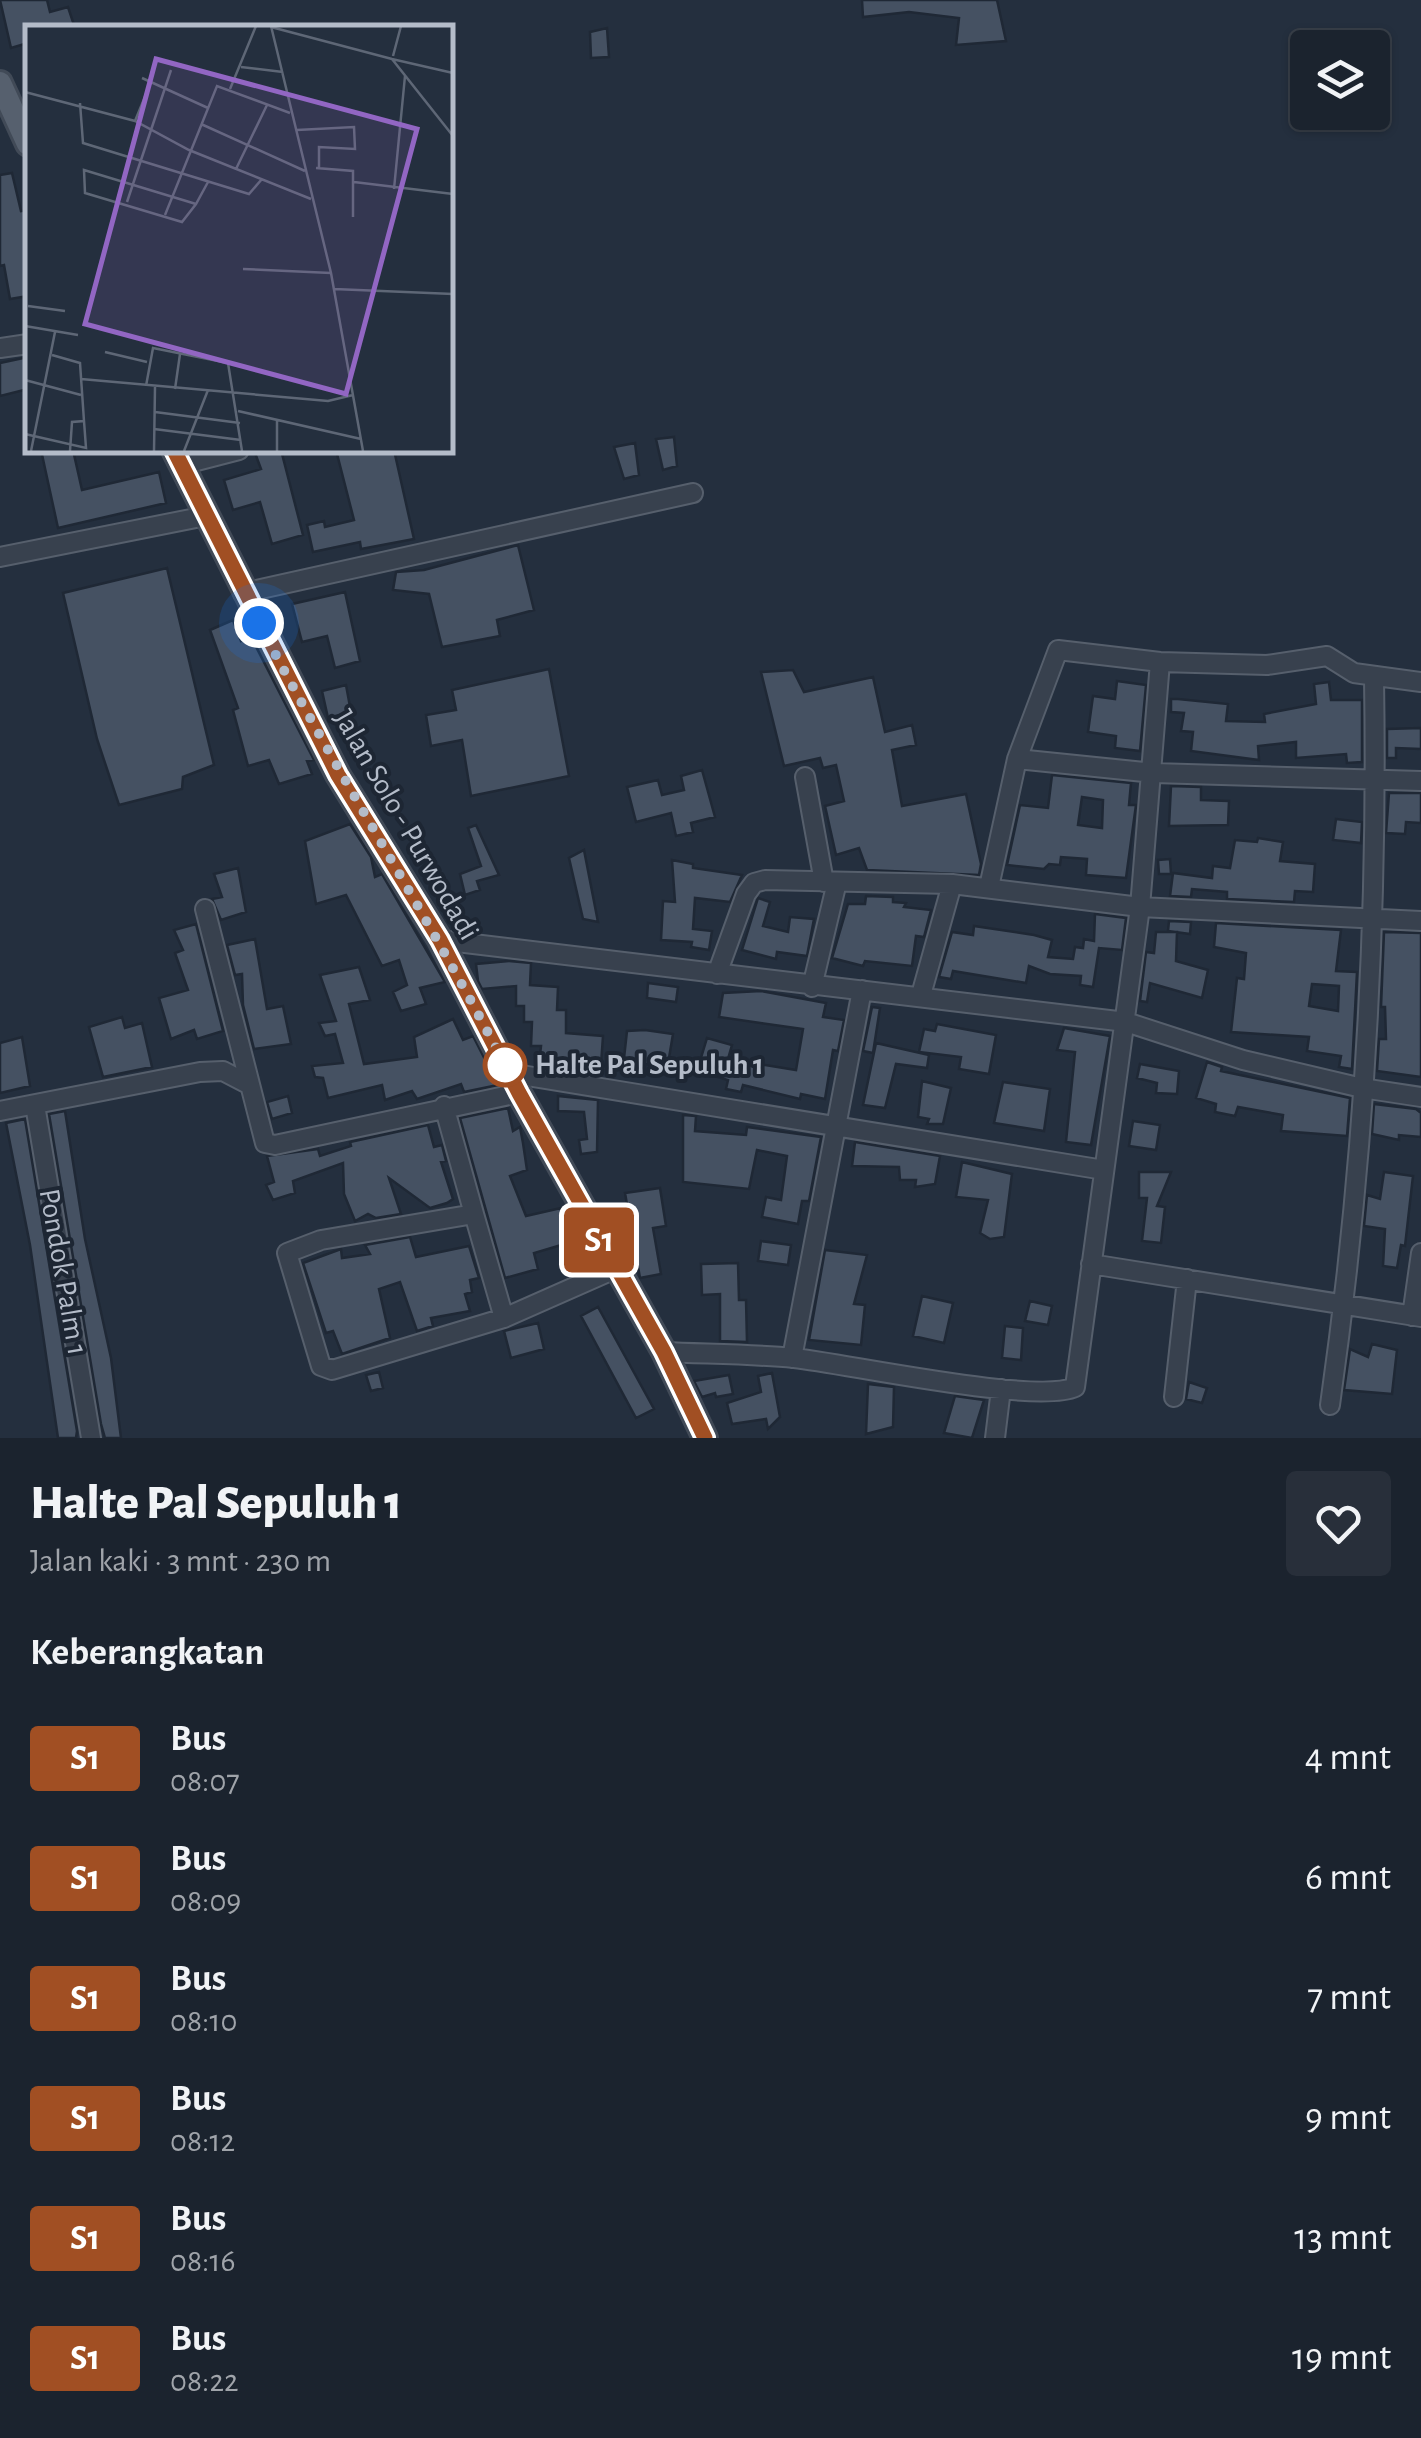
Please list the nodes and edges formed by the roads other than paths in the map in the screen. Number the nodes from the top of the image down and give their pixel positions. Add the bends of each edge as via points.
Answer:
1 (0, 83) edge
2 (25, 139) edge
3 (25, 344) edge
4 (0, 348) edge
5 (224, 452) edge
6 (178, 458) edge
7 (692, 493) dead end
8 (206, 516) junction
9 (0, 558) edge
10 (243, 592) junction
11 (1160, 662) junction
12 (1374, 678) junction
13 (1421, 682) edge
14 (1016, 759) junction
15 (1154, 773) junction
16 (806, 777) dead end
17 (1376, 780) junction
18 (1421, 781) edge
19 (831, 882) junction
20 (952, 884) junction
21 (989, 887) junction
22 (1140, 908) junction
23 (205, 909) dead end
24 (1370, 921) junction
25 (1421, 921) edge
26 (440, 940) junction
27 (718, 974) junction
28 (812, 986) junction
29 (862, 990) junction
30 (921, 996) junction
31 (1126, 1022) junction
32 (514, 1083) junction
33 (248, 1084) junction
34 (1362, 1088) junction
35 (1421, 1097) edge
36 (35, 1105) junction
37 (444, 1106) junction
38 (0, 1111) edge
39 (838, 1124) junction
40 (1104, 1170) junction
41 (474, 1214) junction
42 (1421, 1252) edge
43 (1091, 1264) junction
44 (615, 1269) junction
45 (1187, 1279) junction
46 (1341, 1306) junction
47 (1416, 1316) edge
48 (504, 1318) junction
49 (664, 1352) junction
50 (792, 1358) junction
51 (1001, 1389) junction
52 (1174, 1397) dead end
53 (1330, 1405) dead end
54 (91, 1438) edge
55 (705, 1438) edge
56 (994, 1438) edge

1 - 2 main road
3 - 4 street
5 - 6 street
6 - 8 main road, Jalan Solo - Purwodadi
7 - 10 street
8 - 9 street
8 - 10 main road, Jalan Solo - Purwodadi
10 - 26 main road, Jalan Solo - Purwodadi via 338,775
11 - 12 street via 1266,665 1327,656
11 - 14 street via 1058,650
11 - 15 street
12 - 13 street
12 - 17 street
14 - 15 street
14 - 21 street
15 - 17 street
15 - 22 street
16 - 19 street
17 - 18 street
17 - 24 street
19 - 20 street
19 - 27 street via 754,883
19 - 28 street
20 - 21 street
20 - 30 street
21 - 22 street
22 - 24 street
22 - 31 street
23 - 33 street
24 - 25 street
24 - 34 street
26 - 27 street
26 - 32 main road, Jalan Solo - Purwodadi
27 - 28 street
28 - 29 street
29 - 30 street
29 - 39 street
30 - 31 street
31 - 34 street via 1243,1060
31 - 40 street
32 - 37 street
32 - 39 street
32 - 44 main road, Jalan Solo - Purwodadi
33 - 36 street via 223,1071 200,1072
33 - 37 street via 266,1143
34 - 35 street
34 - 46 street
36 - 38 street
36 - 54 street, Pondok Palm 1
37 - 41 street
39 - 40 street
39 - 50 street
40 - 43 street
41 - 48 street
41 - 48 street via 290,1248 288,1263 316,1360 326,1370
42 - 47 street
43 - 45 street
43 - 51 street via 1075,1387
44 - 48 street
44 - 49 main road, Jalan Solo - Purwodadi
45 - 46 street
45 - 52 street
46 - 47 street
46 - 53 street
49 - 50 street
49 - 55 main road, Jalan Solo - Purwodadi
50 - 51 street
51 - 56 street

